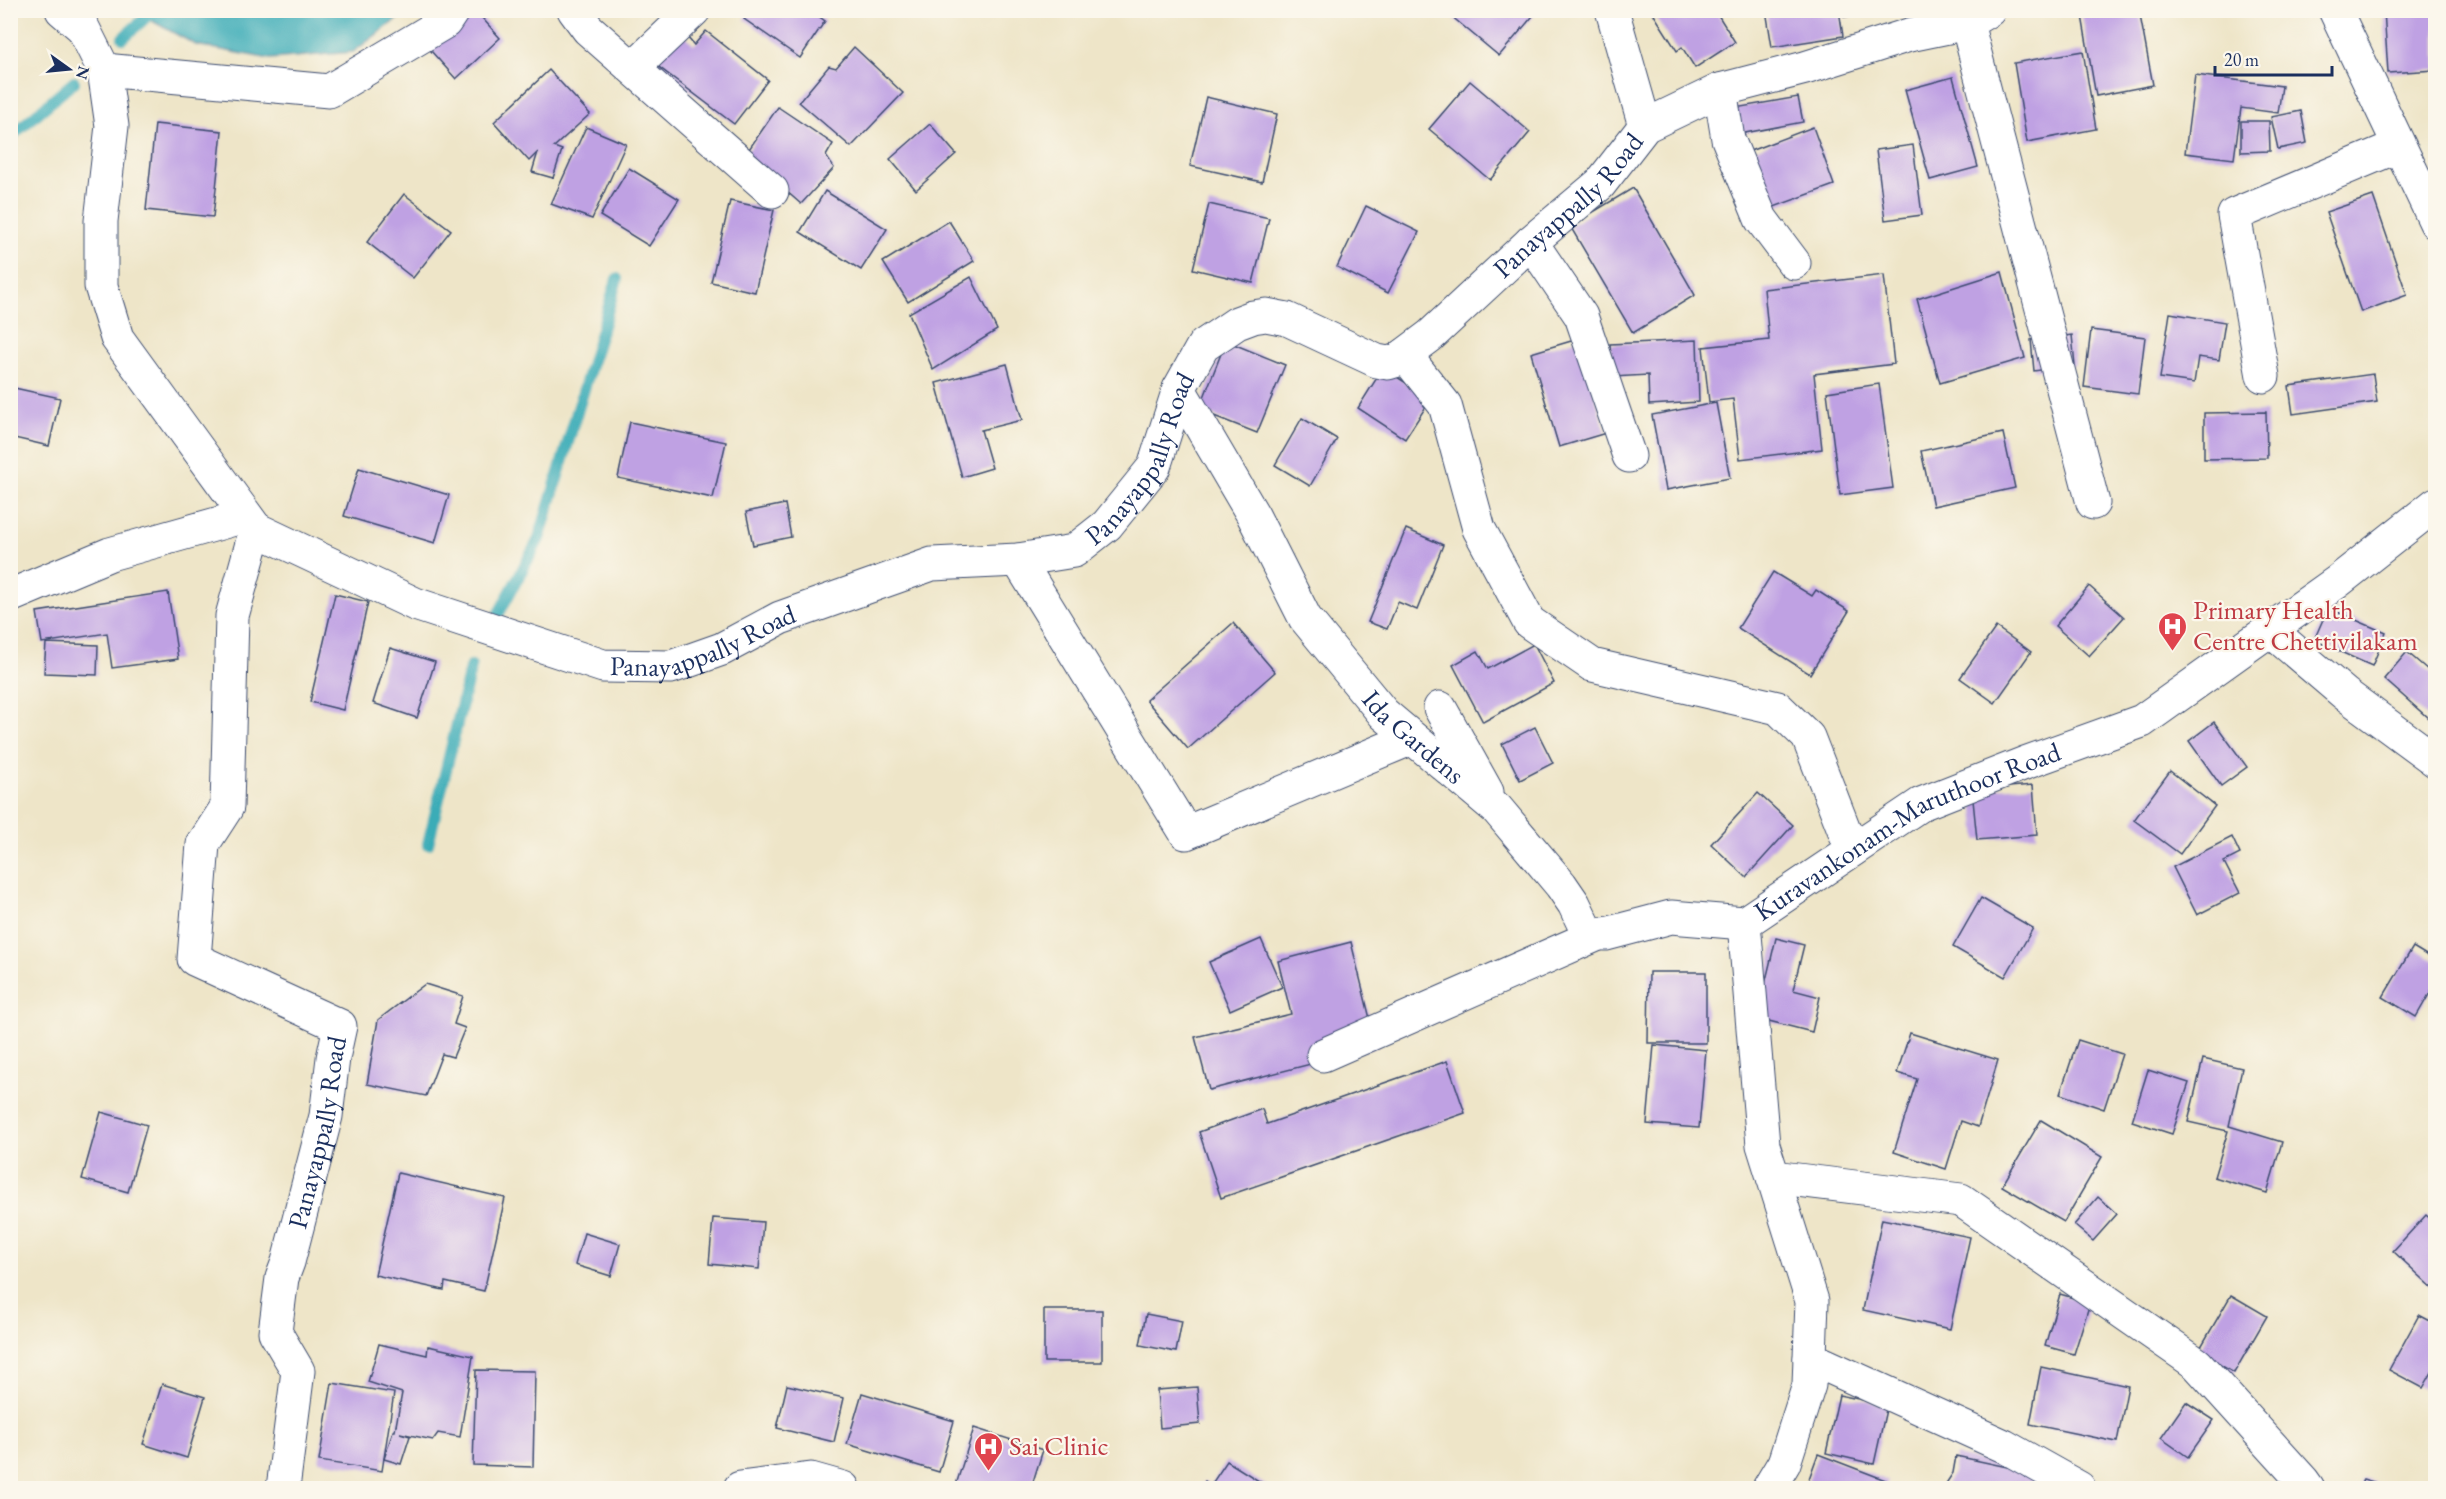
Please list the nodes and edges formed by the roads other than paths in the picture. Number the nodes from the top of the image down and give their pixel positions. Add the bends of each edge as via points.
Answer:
1 (62, 10) edge
2 (453, 10) edge
3 (574, 10) edge
4 (694, 10) edge
5 (1612, 10) edge
6 (2336, 10) edge
7 (1978, 17) edge
8 (633, 68) junction
9 (104, 70) junction
10 (1720, 90) junction
11 (1645, 126) junction
12 (2398, 146) junction
13 (772, 191) dead end
14 (2436, 223) edge
15 (1531, 242) junction
16 (1794, 263) dead end
17 (1405, 355) junction
18 (2263, 376) dead end
19 (1179, 389) junction
20 (1629, 456) dead end
21 (2093, 503) dead end
22 (2436, 504) edge
23 (250, 523) junction
24 (1018, 560) junction
25 (10, 596) edge
26 (2270, 630) junction
27 (1440, 708) dead end
28 (1412, 738) junction
29 (2436, 761) edge
30 (1497, 809) junction
31 (1852, 850) junction
32 (1744, 924) junction
33 (1596, 935) junction
34 (1323, 1055) dead end
35 (1773, 1177) junction
36 (1810, 1358) junction
37 (283, 1488) edge
38 (740, 1488) edge
39 (843, 1488) edge
40 (1769, 1488) edge
41 (2079, 1488) edge
42 (2308, 1488) edge

1 - 9 street via 83,28
2 - 9 street via 445,22 329,91
3 - 8 street via 588,28
4 - 8 street
5 - 11 street
6 - 12 street
7 - 10 street, Panayappally Road
7 - 21 street
8 - 13 street
9 - 23 street via 112,126 101,221 101,286 117,338
10 - 11 street, Panayappally Road
10 - 16 street via 1728,139 1761,219
11 - 15 street, Panayappally Road via 1600,184
12 - 14 street
12 - 18 street via 2234,214
15 - 17 street, Panayappally Road
15 - 20 street via 1581,316
17 - 19 street, Panayappally Road via 1388,363 1377,361 1287,318 1266,315 1237,323 1203,346
17 - 31 street via 1445,405 1479,529 1529,622 1592,665 1778,708 1808,737
19 - 24 street, Panayappally Road via 1155,467 1107,525 1074,550
19 - 28 street, Ida Gardens via 1253,515 1305,618 1384,714
22 - 26 street, Kuravankonam-Maruthoor Road
23 - 24 street, Panayappally Road via 415,604 603,666 671,667 722,649 780,618 932,564
23 - 25 street via 110,554
23 - 37 street, Panayappally Road via 232,616 227,807 203,843 194,959 340,1026 326,1116 282,1278 275,1332 298,1371
24 - 28 street via 1186,833
26 - 29 street via 2345,694
26 - 31 street, Kuravankonam-Maruthoor Road via 2142,721 1921,804
27 - 30 street
28 - 30 street, Ida Gardens
30 - 33 street, Ida Gardens via 1561,885 1588,933
31 - 32 street, Kuravankonam-Maruthoor Road
32 - 33 street via 1671,917
32 - 35 street, Kuravankonam-Maruthoor Road via 1763,1145
33 - 34 street
35 - 36 street, Kuravankonam-Maruthoor Road via 1812,1301
35 - 42 street via 1961,1200 2197,1365
36 - 40 street, Kuravankonam-Maruthoor Road via 1809,1385 1785,1463
36 - 41 street via 2004,1446
38 - 39 street via 811,1479

